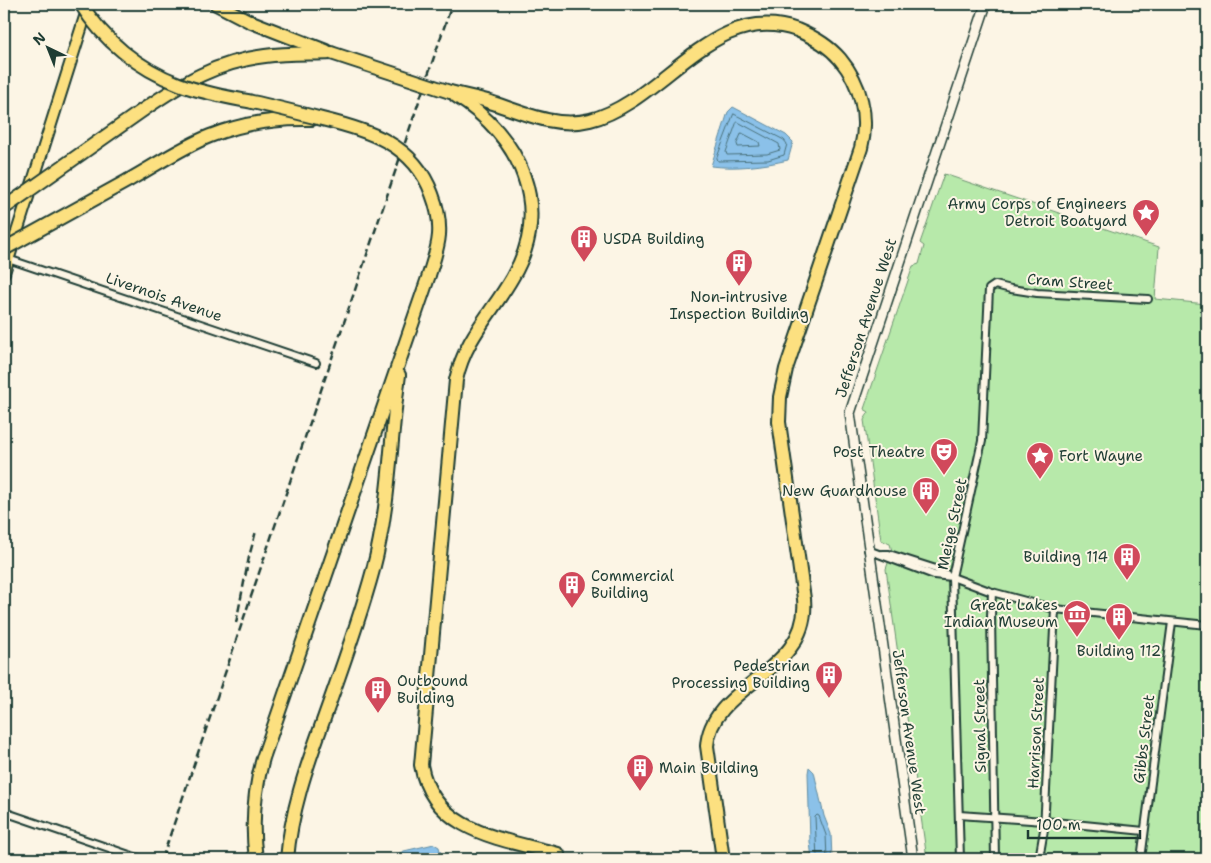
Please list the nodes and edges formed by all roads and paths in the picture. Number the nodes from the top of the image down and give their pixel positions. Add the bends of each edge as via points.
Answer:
1 (80, 4) edge
2 (89, 4) edge
3 (216, 4) edge
4 (986, 4) edge
5 (331, 53) junction
6 (450, 92) junction
7 (322, 119) junction
8 (4, 208) edge
9 (5, 256) edge
10 (4, 273) edge
11 (992, 286) joint
12 (1148, 300) dead end
13 (404, 345) junction
14 (316, 363) dead end
15 (868, 550) junction
16 (952, 577) junction
17 (992, 592) junction
18 (1055, 608) junction
19 (1172, 622) junction
20 (1207, 626) edge
21 (4, 812) edge
22 (959, 815) junction
23 (993, 817) junction
24 (1044, 820) junction
25 (1144, 831) junction
26 (141, 859) edge
27 (256, 859) edge
28 (287, 859) edge
29 (559, 859) edge
30 (723, 859) edge
31 (913, 859) edge
32 (960, 859) edge
33 (995, 859) edge
34 (1039, 859) edge
35 (1141, 859) edge

1 - 7 highway, bridge via 116,46 164,78 212,94
2 - 9 main road
3 - 5 highway via 249,21
4 - 15 main road, Jefferson Avenue West via 850,409
5 - 6 highway, bridge
5 - 8 highway, bridge via 266,56 223,66 184,82
6 - 29 highway via 486,118 506,140 521,167 529,195 530,226 522,260 469,342 456,380 421,765 433,798 459,822 482,834 558,854
6 - 30 highway via 552,121 589,121 630,103 722,35 759,25 790,28 825,44 850,72 859,91 864,129 861,148 786,369 780,397 779,422 804,599 804,622 788,652 723,710 709,734 707,746
7 - 9 highway, bridge via 252,124 197,142
7 - 13 highway, bridge via 359,128 387,141 406,155 424,176 433,196 439,220 438,243
9 - 10 main road
9 - 14 street, Livernois Avenue
11 - 12 street, Cram Street via 1037,293
11 - 16 street, Meige Street via 988,294 982,441
13 - 27 highway via 263,758 253,810
13 - 28 highway via 378,553 305,771
15 - 16 street via 934,575
15 - 31 main road, Jefferson Avenue West
16 - 17 street
16 - 22 street, Meige Street
17 - 18 street
17 - 23 street, Signal Street
18 - 19 street
18 - 24 street, Harrison Street
19 - 20 street
19 - 25 street, Gibbs Street
21 - 26 street
22 - 23 street
22 - 32 street, Meige Street
23 - 24 street
23 - 33 street, Signal Street
24 - 25 street
24 - 34 street, Harrison Street
25 - 35 street, Gibbs Street

